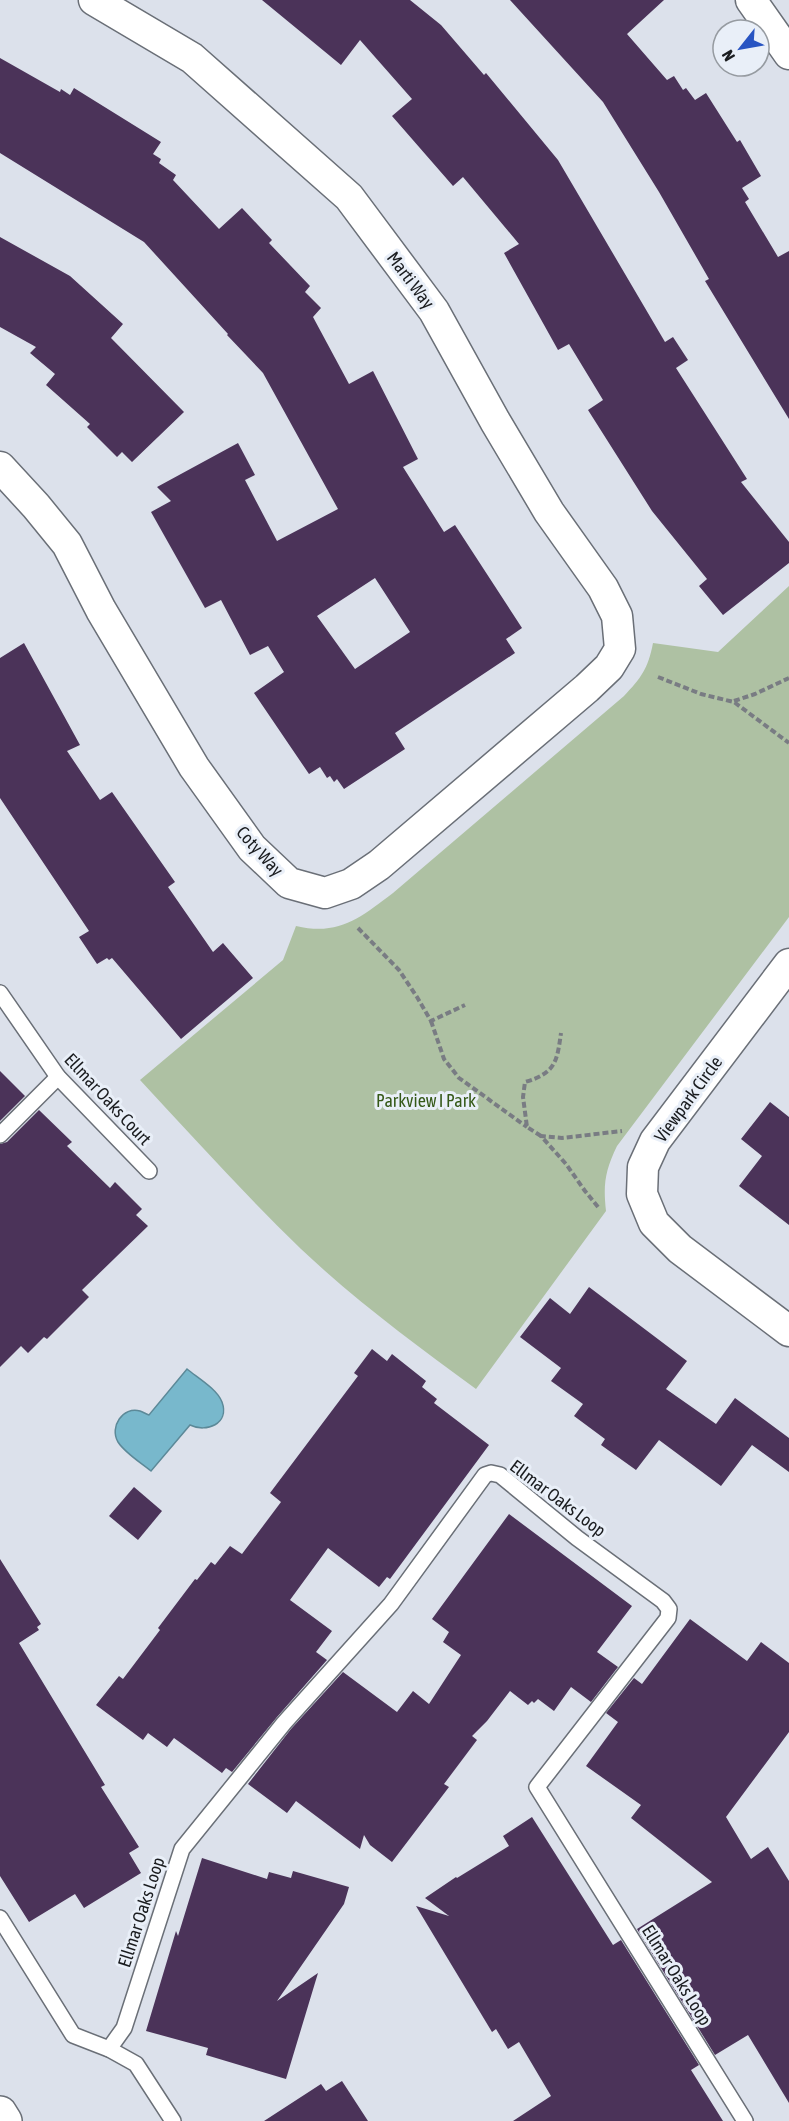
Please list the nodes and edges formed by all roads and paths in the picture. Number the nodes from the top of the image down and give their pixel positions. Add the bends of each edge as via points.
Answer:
1 (94, 0) edge
2 (752, 0) edge
3 (789, 54) edge
4 (0, 467) edge
5 (620, 649) joint
6 (658, 677) dead end
7 (789, 678) edge
8 (734, 702) junction
9 (789, 743) edge
10 (358, 928) dead end
11 (789, 964) edge
12 (0, 993) edge
13 (465, 1005) dead end
14 (431, 1021) junction
15 (561, 1033) dead end
16 (58, 1077) junction
17 (527, 1127) junction
18 (622, 1131) dead end
19 (0, 1135) edge
20 (541, 1137) junction
21 (149, 1171) dead end
22 (598, 1207) dead end
23 (789, 1331) edge
24 (0, 1918) edge
25 (110, 2049) junction
26 (0, 2113) edge
27 (5, 2121) edge
28 (173, 2121) edge
29 (745, 2121) edge

1 - 5 street, Marti Way via 192,58 349,197 434,311 549,512 603,588 616,616
2 - 3 street
4 - 5 street, Coty Way via 67,544 101,610 194,767 252,848 289,883 325,893 351,884 379,865 587,688 609,667
6 - 8 path
7 - 8 path
8 - 9 path
10 - 14 path via 399,970
11 - 23 street, Viewpark Circle via 656,1141 643,1167 642,1194 654,1223 680,1249
12 - 16 lane, Ellmar Oaks Court
13 - 14 path
14 - 17 path via 444,1059 459,1078
15 - 17 path via 557,1060 538,1078 525,1082
16 - 19 lane
16 - 21 lane, Ellmar Oaks Court
17 - 20 path
18 - 20 path
20 - 22 path
24 - 25 lane via 73,2035
25 - 28 lane via 136,2064
25 - 29 lane, Ellmar Oaks Loop via 124,2028 182,1849 284,1723 391,1604 485,1475 491,1473 500,1475 663,1601 669,1610 668,1618 537,1787
26 - 27 highway

